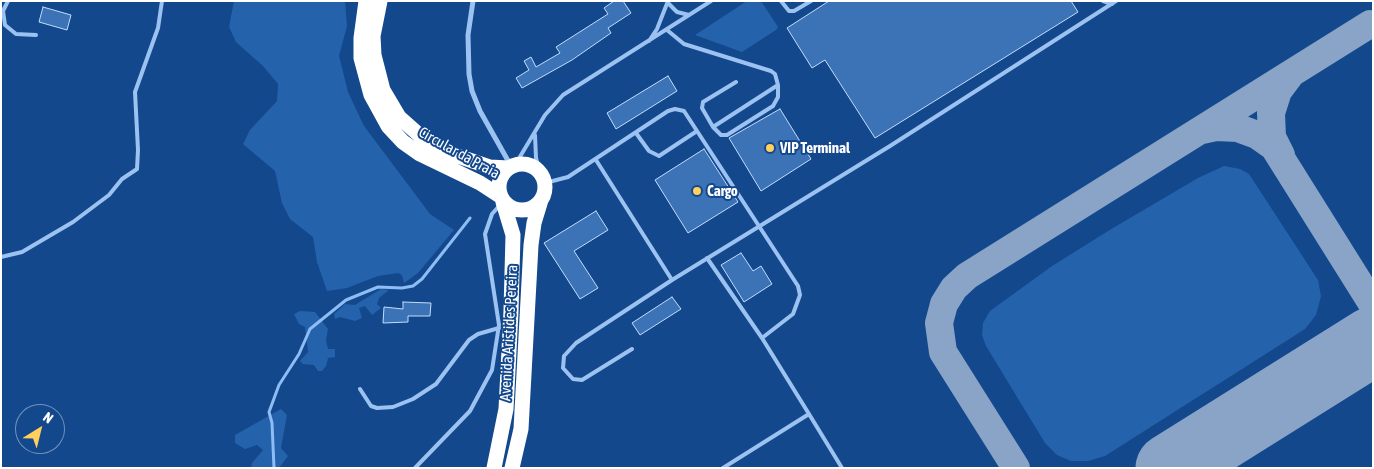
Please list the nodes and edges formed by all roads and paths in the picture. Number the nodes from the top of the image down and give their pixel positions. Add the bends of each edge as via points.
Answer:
1 (8, 1) edge
2 (162, 1) edge
3 (366, 1) edge
4 (380, 1) edge
5 (473, 1) edge
6 (711, 1) edge
7 (781, 1) edge
8 (810, 1) edge
9 (1103, 1) edge
10 (668, 2) edge
11 (1114, 3) edge
12 (690, 15) junction
13 (667, 30) junction
14 (36, 35) dead end
15 (647, 42) junction
16 (736, 82) dead end
17 (778, 85) junction
18 (713, 126) junction
19 (698, 131) junction
20 (536, 133) junction
21 (636, 133) junction
22 (596, 160) junction
23 (511, 167) junction
24 (542, 178) junction
25 (502, 199) junction
26 (542, 200) junction
27 (760, 225) junction
28 (1, 257) edge
29 (707, 258) junction
30 (672, 280) junction
31 (499, 328) junction
32 (762, 338) junction
33 (632, 349) dead end
34 (360, 389) dead end
35 (808, 414) junction
36 (415, 468) edge
37 (494, 468) edge
38 (512, 468) edge
39 (723, 468) edge
40 (842, 468) edge

1 - 14 lane via 3,11 5,25 16,34
2 - 28 lane via 158,28 135,92 137,169 73,222 22,252
3 - 25 highway, Circular da Praia via 361,58 371,95 388,126 420,154 480,183
4 - 23 highway, Circular da Praia via 373,36 374,55 383,90 399,117 426,141 446,152 476,163
5 - 23 street via 468,35 472,91
6 - 12 lane
7 - 8 lane via 789,11
9 - 11 lane
10 - 12 lane via 676,12
10 - 15 lane via 657,29
11 - 27 lane
12 - 13 lane
13 - 15 lane
13 - 17 lane via 684,44 771,71
15 - 20 lane via 563,95 552,105
16 - 18 lane via 703,102 702,108
17 - 18 lane
17 - 18 lane via 778,97 773,106 727,135
19 - 21 lane via 684,112 675,109
19 - 21 lane via 659,156 649,151
19 - 27 lane
20 - 23 lane
20 - 24 lane via 535,148
21 - 22 lane
22 - 24 lane via 568,177
22 - 30 lane
23 - 24 highway via 529,165
23 - 25 highway via 500,178
24 - 26 highway
25 - 26 highway via 513,209 525,210 537,206
25 - 31 lane via 485,234
25 - 37 highway, Avenida Aristides Pereira via 513,235 513,254 506,408
26 - 38 highway, Avenida Aristides Pereira via 531,245 522,429
27 - 29 lane
27 - 32 lane via 798,286 800,295 793,314
29 - 30 lane
29 - 32 lane
30 - 33 lane via 576,343 564,356 563,368 573,379 582,380
31 - 34 lane via 469,340 436,384 413,399 393,407 377,408 371,406
31 - 36 lane via 492,370 478,398 470,411
32 - 35 lane
35 - 39 lane
35 - 40 lane

